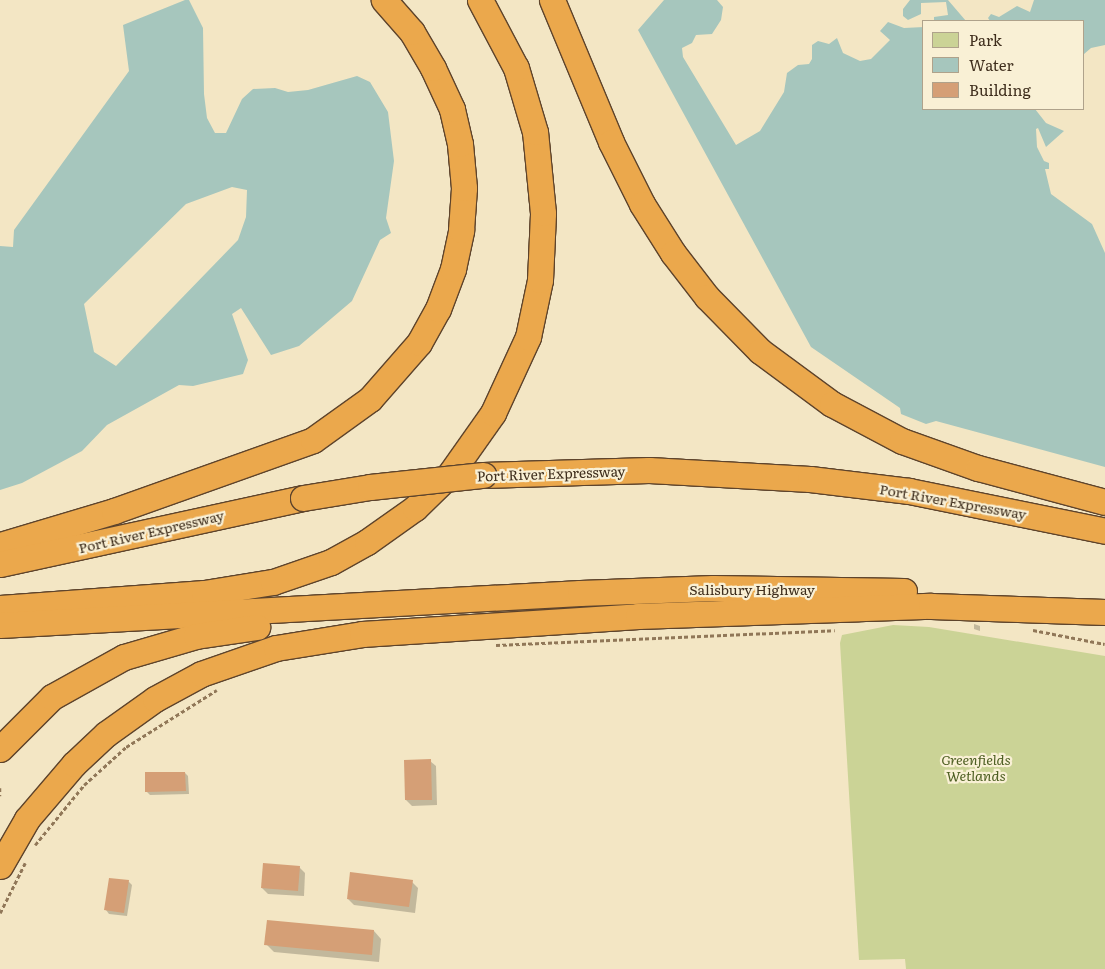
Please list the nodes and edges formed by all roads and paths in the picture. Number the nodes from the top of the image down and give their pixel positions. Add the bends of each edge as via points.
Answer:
1 (384, 0) edge
2 (480, 0) edge
3 (552, 0) edge
4 (1105, 502) edge
5 (1105, 531) edge
6 (0, 545) edge
7 (0, 564) edge
8 (1105, 600) edge
9 (400, 604) junction
10 (0, 608) edge
11 (1105, 612) edge
12 (0, 625) edge
13 (844, 628) dead end
14 (1028, 629) dead end
15 (1105, 644) edge
16 (492, 645) dead end
17 (223, 686) dead end
18 (0, 749) edge
19 (0, 788) edge
20 (0, 796) edge
21 (34, 847) dead end
22 (29, 856) dead end
23 (0, 866) edge
24 (0, 913) edge

1 - 6 highway via 412,32 433,68 452,109 460,144 464,188 461,230 453,269 438,309 419,343 370,400 313,440 114,511
2 - 10 highway via 516,68 535,132 542,213 540,280 528,337 497,405 450,474 415,508 367,542 331,562 273,582 204,593
3 - 4 highway via 611,142 642,204 673,253 707,297 760,351 832,404 902,441 978,468
5 - 7 highway, Port River Expressway, bridge via 935,496 810,479 649,470 483,475 370,487 303,498
8 - 9 highway, Salisbury Highway via 713,588
9 - 12 highway
9 - 18 highway via 196,636 124,657 52,698
11 - 23 highway via 931,606 828,608 638,616 320,639 251,655 201,674 155,699 106,734 74,764 27,819
13 - 16 path via 818,633
14 - 15 path
17 - 21 path via 126,747 84,785
19 - 20 path
22 - 24 path

